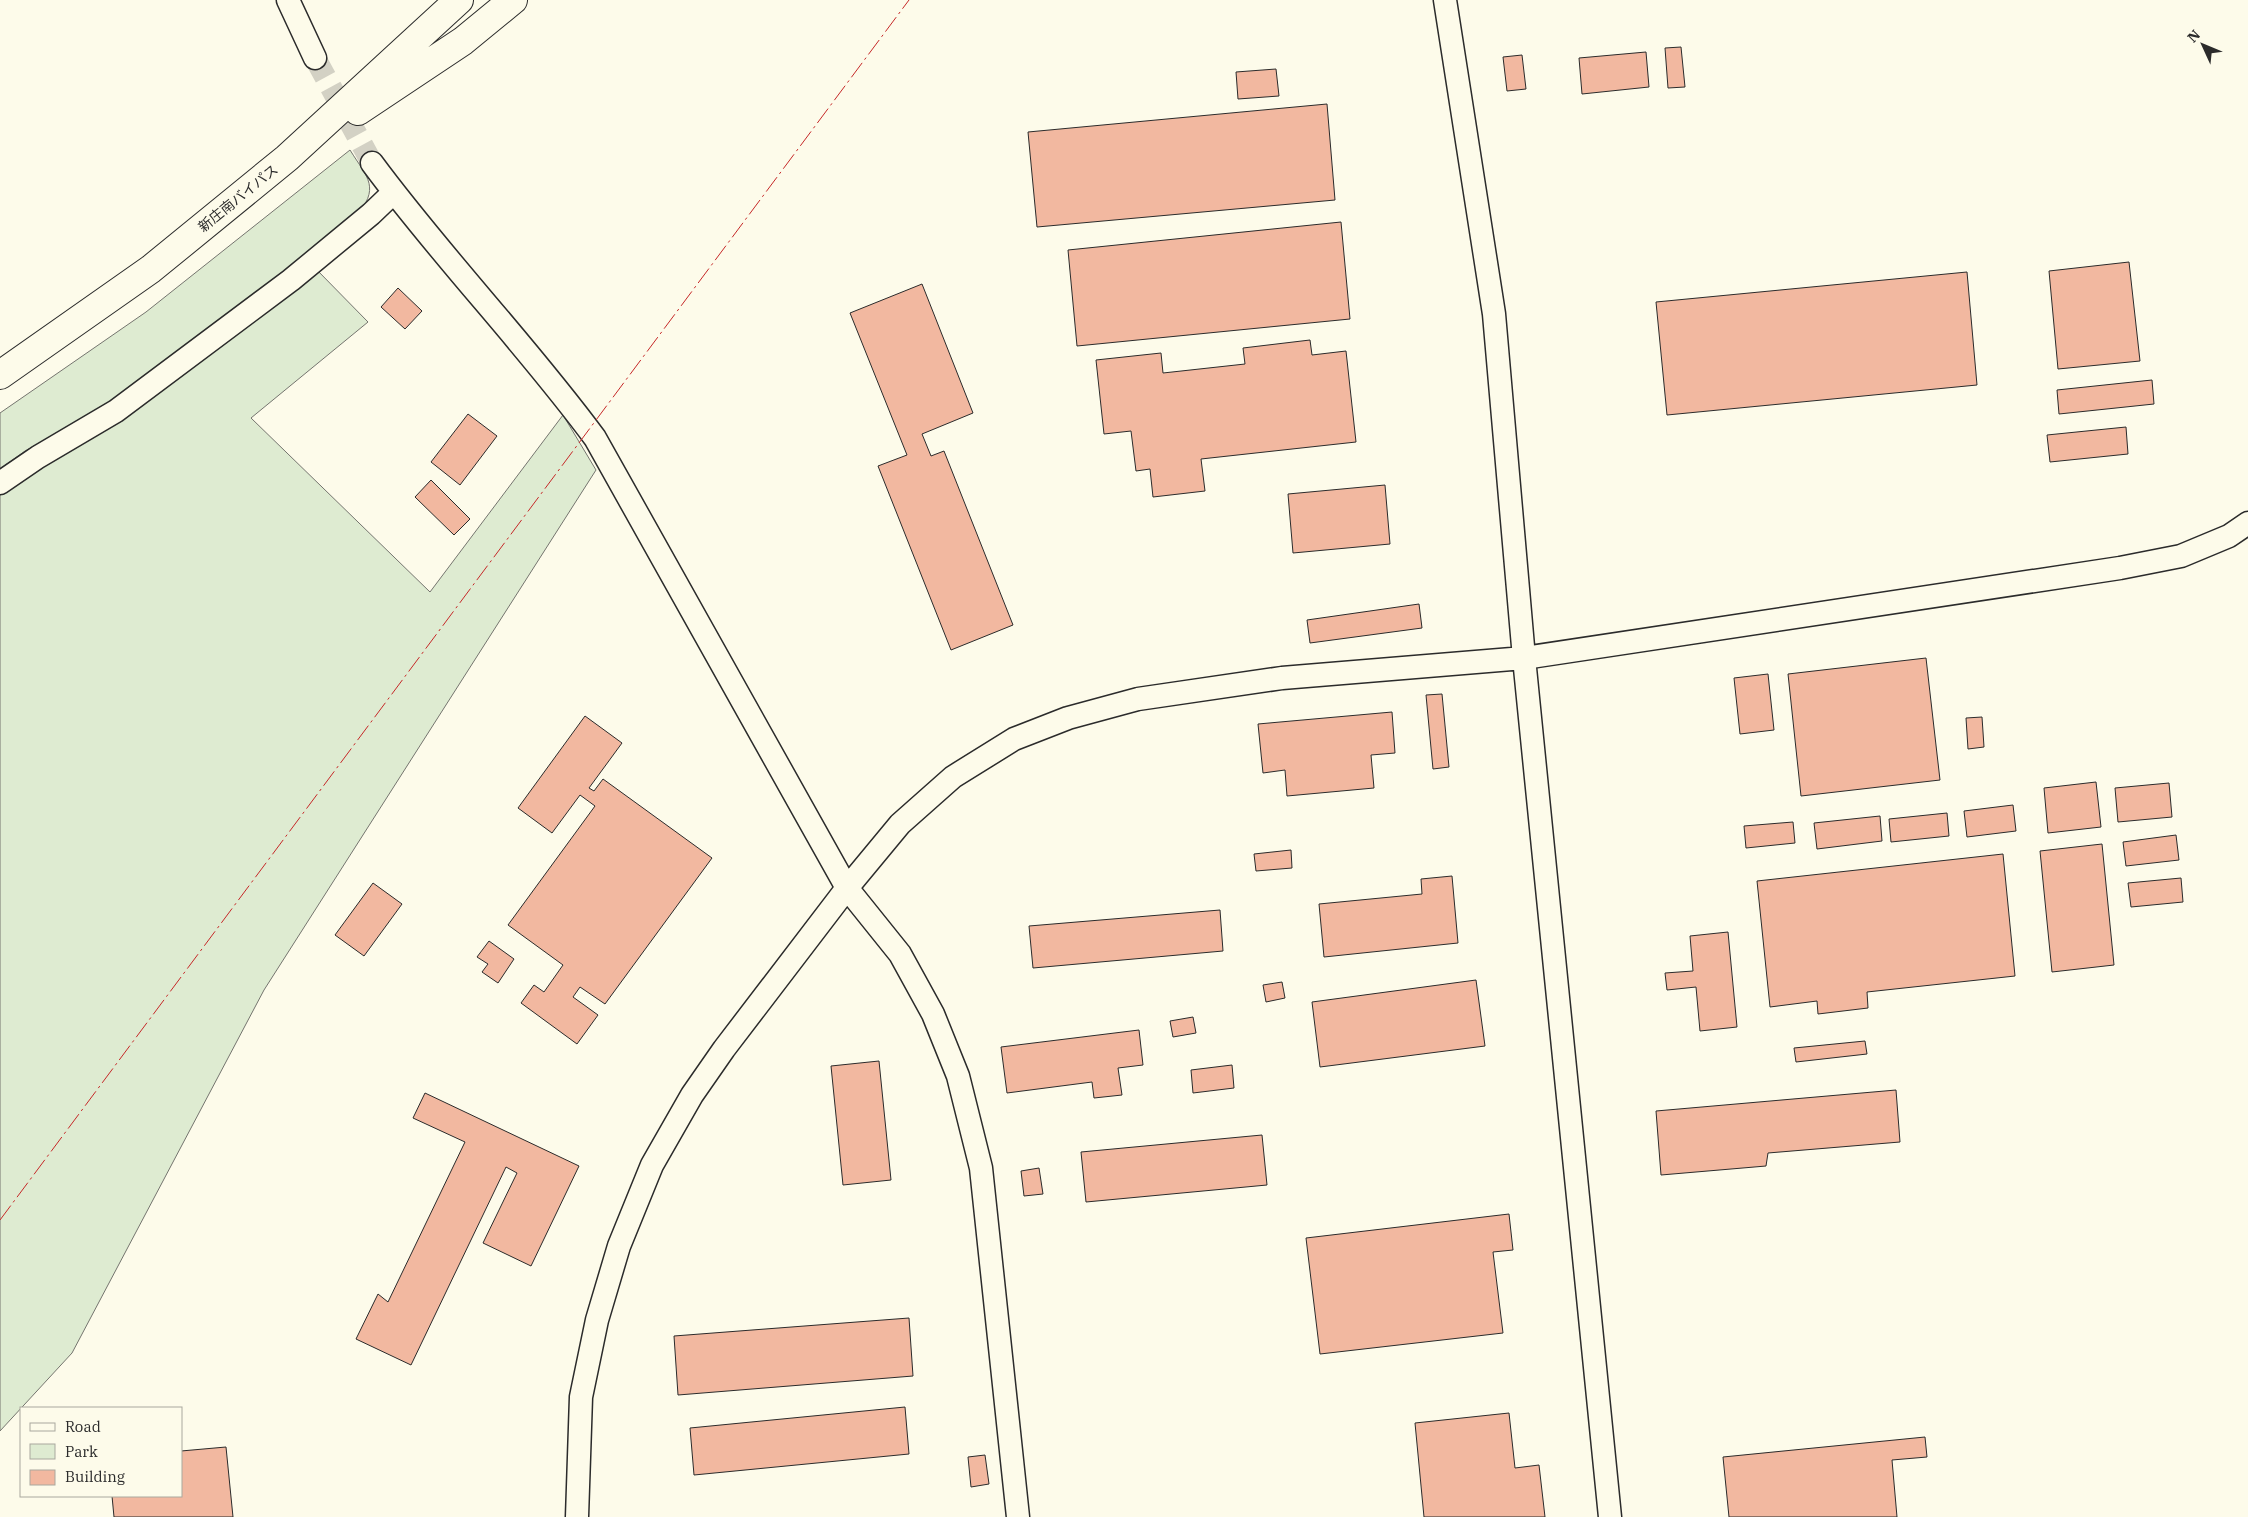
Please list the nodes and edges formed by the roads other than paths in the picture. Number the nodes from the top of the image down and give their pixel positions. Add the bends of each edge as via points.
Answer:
1 (288, 0) edge
2 (459, 0) edge
3 (513, 0) edge
4 (1445, 0) edge
5 (315, 58) tunnel mouth
6 (286, 158) junction
7 (372, 163) tunnel mouth
8 (394, 192) junction
9 (2, 374) edge
10 (0, 483) edge
11 (2248, 523) edge
12 (1524, 658) junction
13 (847, 888) junction
14 (577, 1517) edge
15 (1018, 1517) edge
16 (1610, 1517) edge

1 - 5 street
2 - 6 highway, 新庄南バイパス
3 - 6 highway via 463,41
4 - 12 street via 1494,314
6 - 9 highway, 新庄南バイパス via 151,269
7 - 8 street
8 - 10 street via 291,280 116,411
8 - 13 street via 595,438
11 - 12 street via 2229,536 2181,556 2120,568
12 - 13 street via 1282,678 1138,699 1068,718 1014,739 953,777 900,824
12 - 16 street
13 - 14 street via 703,1080 652,1165 619,1246 597,1320 583,1387
13 - 15 street via 900,954 933,1014 958,1076 981,1168

